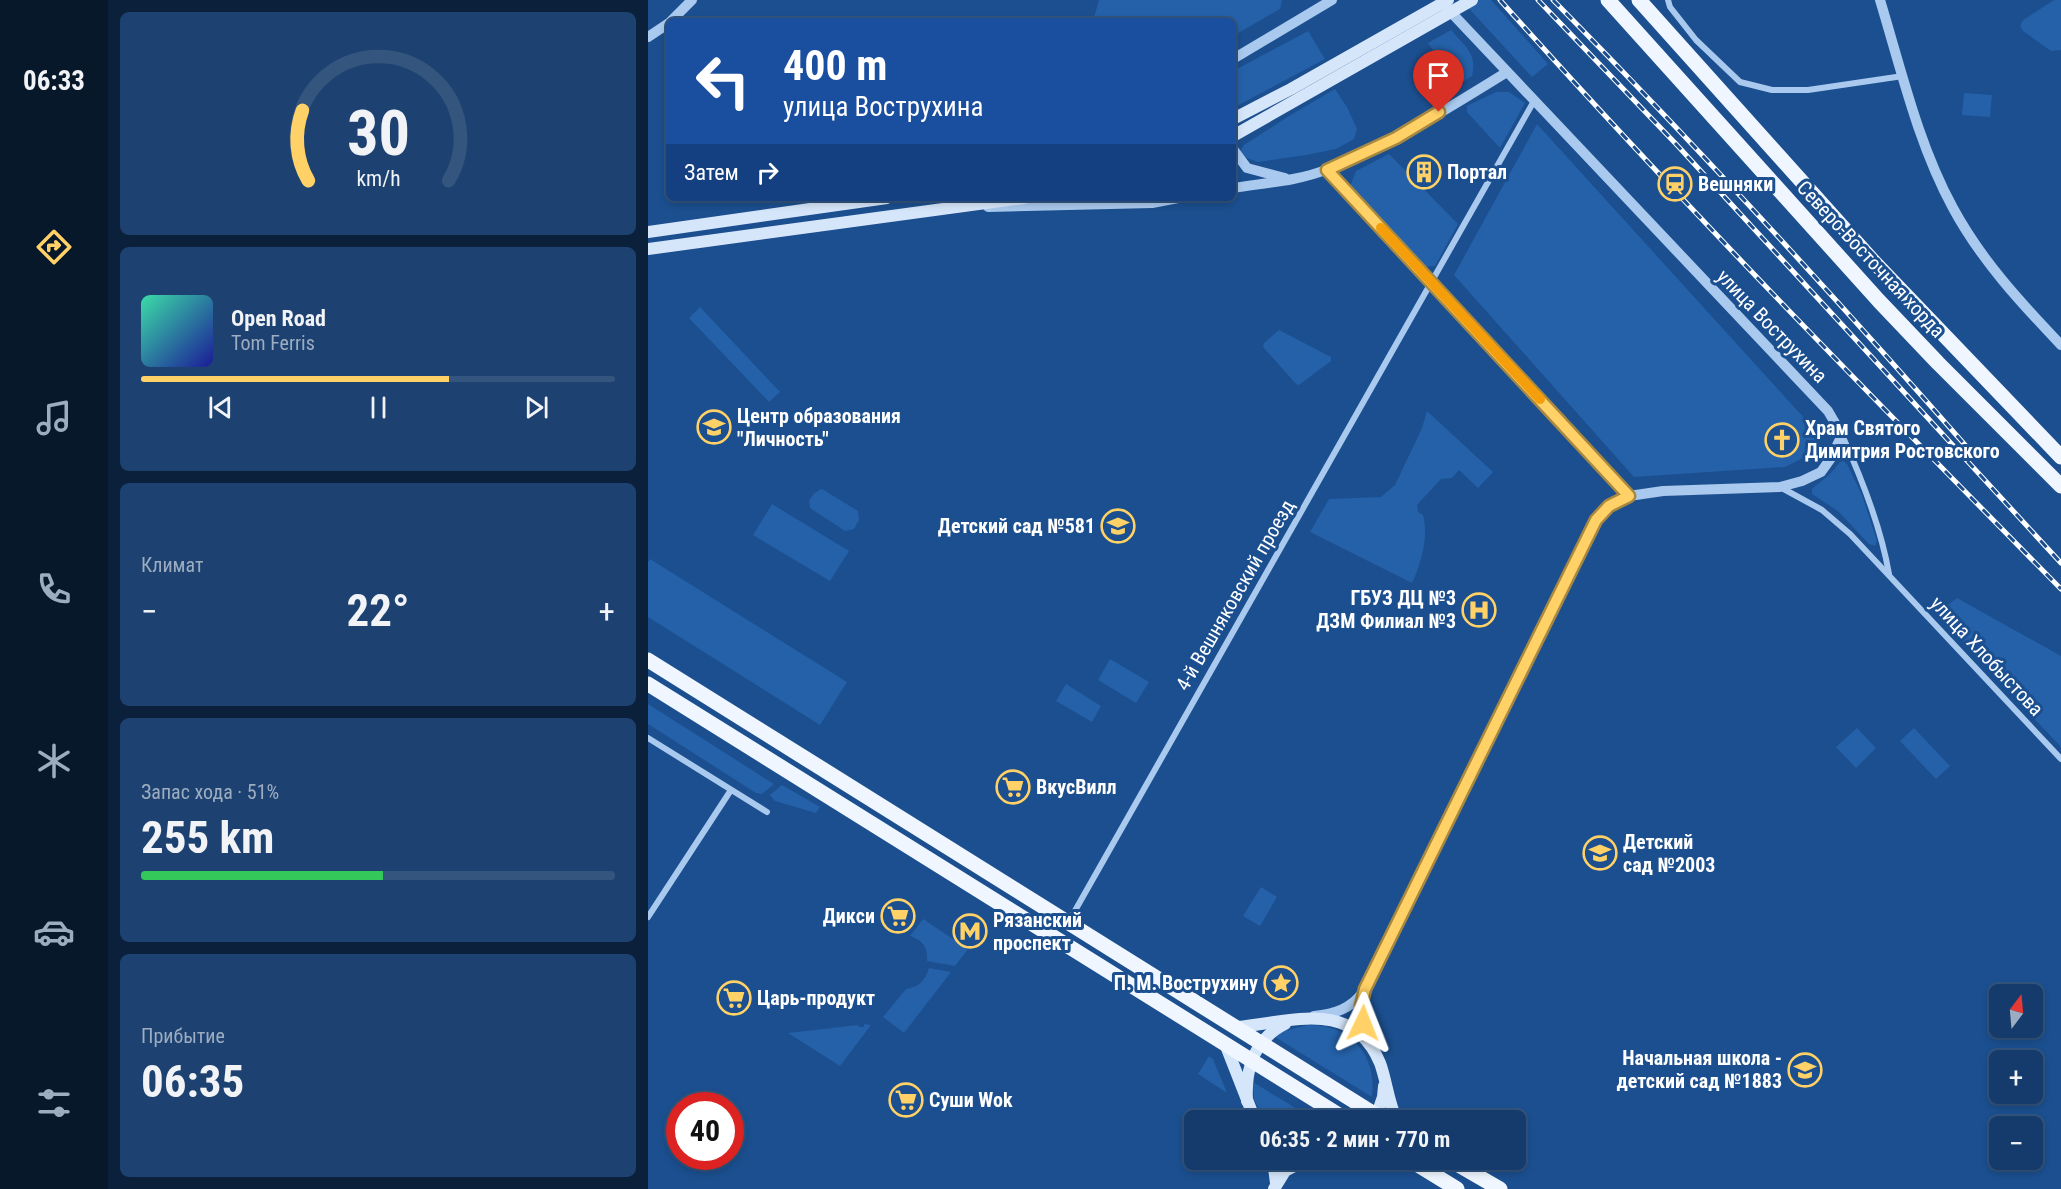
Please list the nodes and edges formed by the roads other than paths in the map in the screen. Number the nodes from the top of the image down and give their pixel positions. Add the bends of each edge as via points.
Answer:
1 (692, 0) edge
2 (1439, 0) edge
3 (1448, 0) edge
4 (1472, 0) edge
5 (1608, 0) edge
6 (1639, 0) edge
7 (1668, 0) edge
8 (1880, 0) edge
9 (1324, 2) edge
10 (674, 18) edge
11 (666, 25) edge
12 (648, 38) edge
13 (1236, 57) edge
14 (1507, 72) junction
15 (1903, 76) junction
16 (1534, 101) junction
17 (1239, 114) edge
18 (1236, 134) edge
19 (1236, 155) edge
20 (1327, 170) junction
21 (1288, 179) junction
22 (1236, 188) edge
23 (866, 201) edge
24 (1002, 201) edge
25 (1162, 201) edge
26 (952, 208) junction
27 (648, 232) edge
28 (648, 249) edge
29 (1431, 282) junction
30 (2061, 345) edge
31 (1842, 435) junction
32 (2061, 457) edge
33 (2061, 486) edge
34 (1780, 487) junction
35 (1629, 496) junction
36 (1889, 575) junction
37 (648, 660) edge
38 (648, 684) edge
39 (648, 738) edge
40 (648, 743) edge
41 (668, 750) junction
42 (2061, 759) edge
43 (731, 790) junction
44 (767, 812) dead end
45 (648, 917) edge
46 (1067, 923) junction
47 (1365, 989) junction
48 (1303, 1018) junction
49 (1238, 1028) junction
50 (1367, 1042) junction
51 (1261, 1043) junction
52 (1226, 1046) junction
53 (1251, 1062) junction
54 (1383, 1076) junction
55 (1247, 1101) junction
56 (1251, 1110) edge
57 (1330, 1110) edge
58 (1365, 1110) edge
59 (1381, 1110) edge
60 (1394, 1110) edge
61 (1274, 1170) edge
62 (1287, 1170) edge
63 (1426, 1170) edge
64 (1467, 1170) edge
65 (1275, 1186) edge
66 (1457, 1189) edge
67 (1500, 1189) edge

1 - 10 street
2 - 14 street, улица Вострухина
3 - 17 main road
4 - 18 main road
5 - 33 main road, Северо-Восточная хорда via 1879,301
6 - 32 main road, Северо-Восточная хорда via 1874,262
7 - 15 street via 1696,40 1740,82 1772,90 1808,90
8 - 15 street
9 - 13 street
11 - 12 street
14 - 16 street, улица Вострухина
14 - 20 street via 1396,138
15 - 30 street via 1934,166 1954,210 2000,277
16 - 29 street, 4-й Вешняковский проезд
16 - 31 street, улица Вострухина via 1828,411
19 - 21 street via 1247,168
20 - 21 street
20 - 29 street
21 - 22 street
23 - 27 main road
24 - 26 main road
25 - 26 street
26 - 28 main road
29 - 35 street
29 - 46 street, 4-й Вешняковский проезд
31 - 34 street via 1821,472
31 - 36 street, улица Хлобыстова via 1859,472
34 - 35 street
34 - 36 street, улица Хлобыстова via 1822,510
35 - 47 street via 1609,506 1596,520
36 - 42 street, улица Хлобыстова
37 - 46 main road
38 - 52 main road
39 - 41 street
40 - 41 street
41 - 43 street
43 - 44 street
43 - 45 street
46 - 49 main road
47 - 48 street via 1347,1008
47 - 50 street via 1361,1013
48 - 49 main road
48 - 50 main road via 1343,1023
48 - 51 main road via 1274,1030
49 - 51 main road
50 - 54 main road
51 - 53 main road
51 - 58 main road
52 - 53 main road
52 - 55 main road
53 - 55 main road
53 - 57 main road
54 - 59 main road
54 - 60 main road
55 - 56 main road
61 - 65 main road
62 - 65 main road
63 - 66 main road
64 - 67 main road

